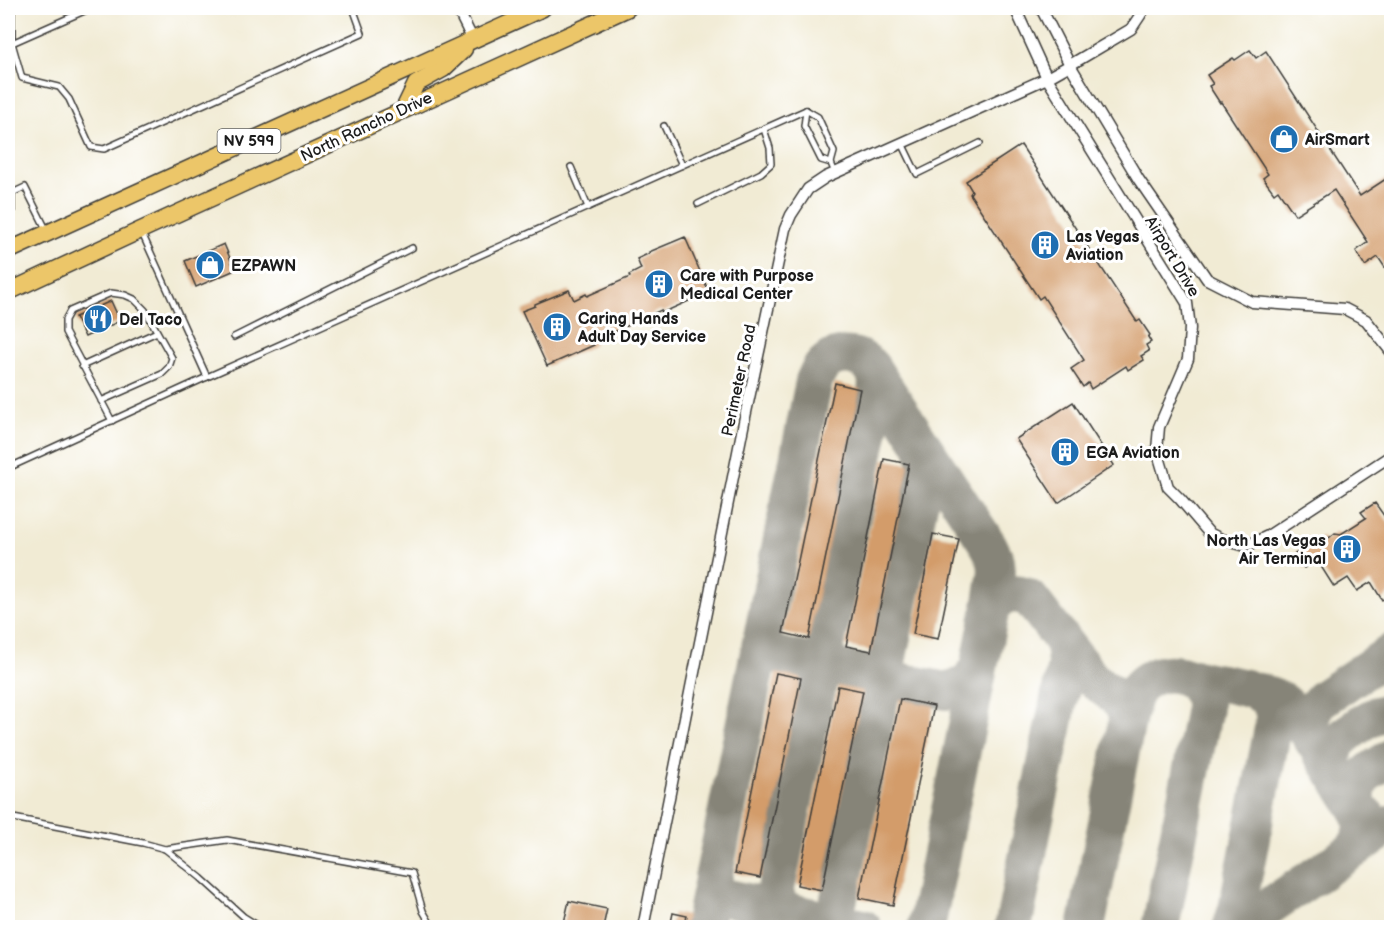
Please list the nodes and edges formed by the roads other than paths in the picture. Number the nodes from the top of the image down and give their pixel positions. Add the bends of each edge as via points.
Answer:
1 (12, 8) edge
2 (91, 8) edge
3 (353, 8) edge
4 (457, 8) edge
5 (543, 8) edge
6 (628, 8) edge
7 (1015, 8) edge
8 (1041, 8) edge
9 (1146, 8) edge
10 (473, 40) junction
11 (12, 43) junction
12 (1070, 65) junction
13 (1047, 78) junction
14 (404, 109) junction
15 (806, 110) junction
16 (664, 126) dead end
17 (764, 129) junction
18 (902, 143) junction
19 (980, 143) dead end
20 (682, 165) junction
21 (571, 167) dead end
22 (833, 168) junction
23 (9, 192) edge
24 (698, 204) dead end
25 (588, 207) junction
26 (8, 216) edge
27 (141, 230) junction
28 (47, 233) junction
29 (412, 248) dead end
30 (8, 250) edge
31 (8, 292) edge
32 (157, 332) junction
33 (234, 337) dead end
34 (1392, 353) edge
35 (10, 363) dead end
36 (82, 366) junction
37 (207, 377) junction
38 (8, 378) edge
39 (101, 401) junction
40 (112, 420) junction
41 (1392, 455) edge
42 (8, 468) edge
43 (8, 817) edge
44 (165, 849) junction
45 (262, 927) edge
46 (433, 927) edge
47 (643, 927) edge

1 - 11 lane
2 - 11 lane
3 - 11 lane via 362,33 104,149 91,147 69,99 58,87 22,78
4 - 10 street
5 - 10 main road, North Rancho Drive / NV 599
6 - 14 main road, North Rancho Drive / NV 599
7 - 13 street, Airport Drive
8 - 12 street, Airport Drive
9 - 12 street, Perimeter Road via 1131,29
10 - 14 main road via 443,69 416,84
10 - 28 main road, North Rancho Drive / NV 599
12 - 13 street, Perimeter Road
12 - 34 street, Airport Drive via 1139,180 1207,279 1252,302 1345,309 1366,320
13 - 18 street, Perimeter Road
13 - 41 street, Airport Drive via 1187,303 1188,358 1159,427 1157,450 1168,487 1209,533 1242,544 1260,541
14 - 27 main road, North Rancho Drive / NV 599
15 - 17 lane
15 - 22 lane via 818,117 834,152
15 - 22 lane via 804,126 821,160
16 - 20 lane
17 - 20 lane
17 - 24 lane via 771,164 761,173
18 - 19 lane via 917,174
18 - 22 street, Perimeter Road
20 - 25 lane
21 - 25 lane
22 - 47 street, Perimeter Road via 808,189 785,229
23 - 26 lane via 12,213
23 - 28 lane via 25,187
25 - 37 lane
27 - 31 main road, North Rancho Drive / NV 599
27 - 37 lane
28 - 30 main road, North Rancho Drive / NV 599
29 - 33 lane
32 - 36 lane
32 - 36 lane via 145,310 125,295 111,293 70,311 65,332
32 - 39 lane via 172,358 169,367 162,374
35 - 38 lane
36 - 39 lane
37 - 40 lane
39 - 40 lane
40 - 42 lane
43 - 44 lane
44 - 45 lane via 244,917
44 - 46 lane via 227,840 412,873 423,911

